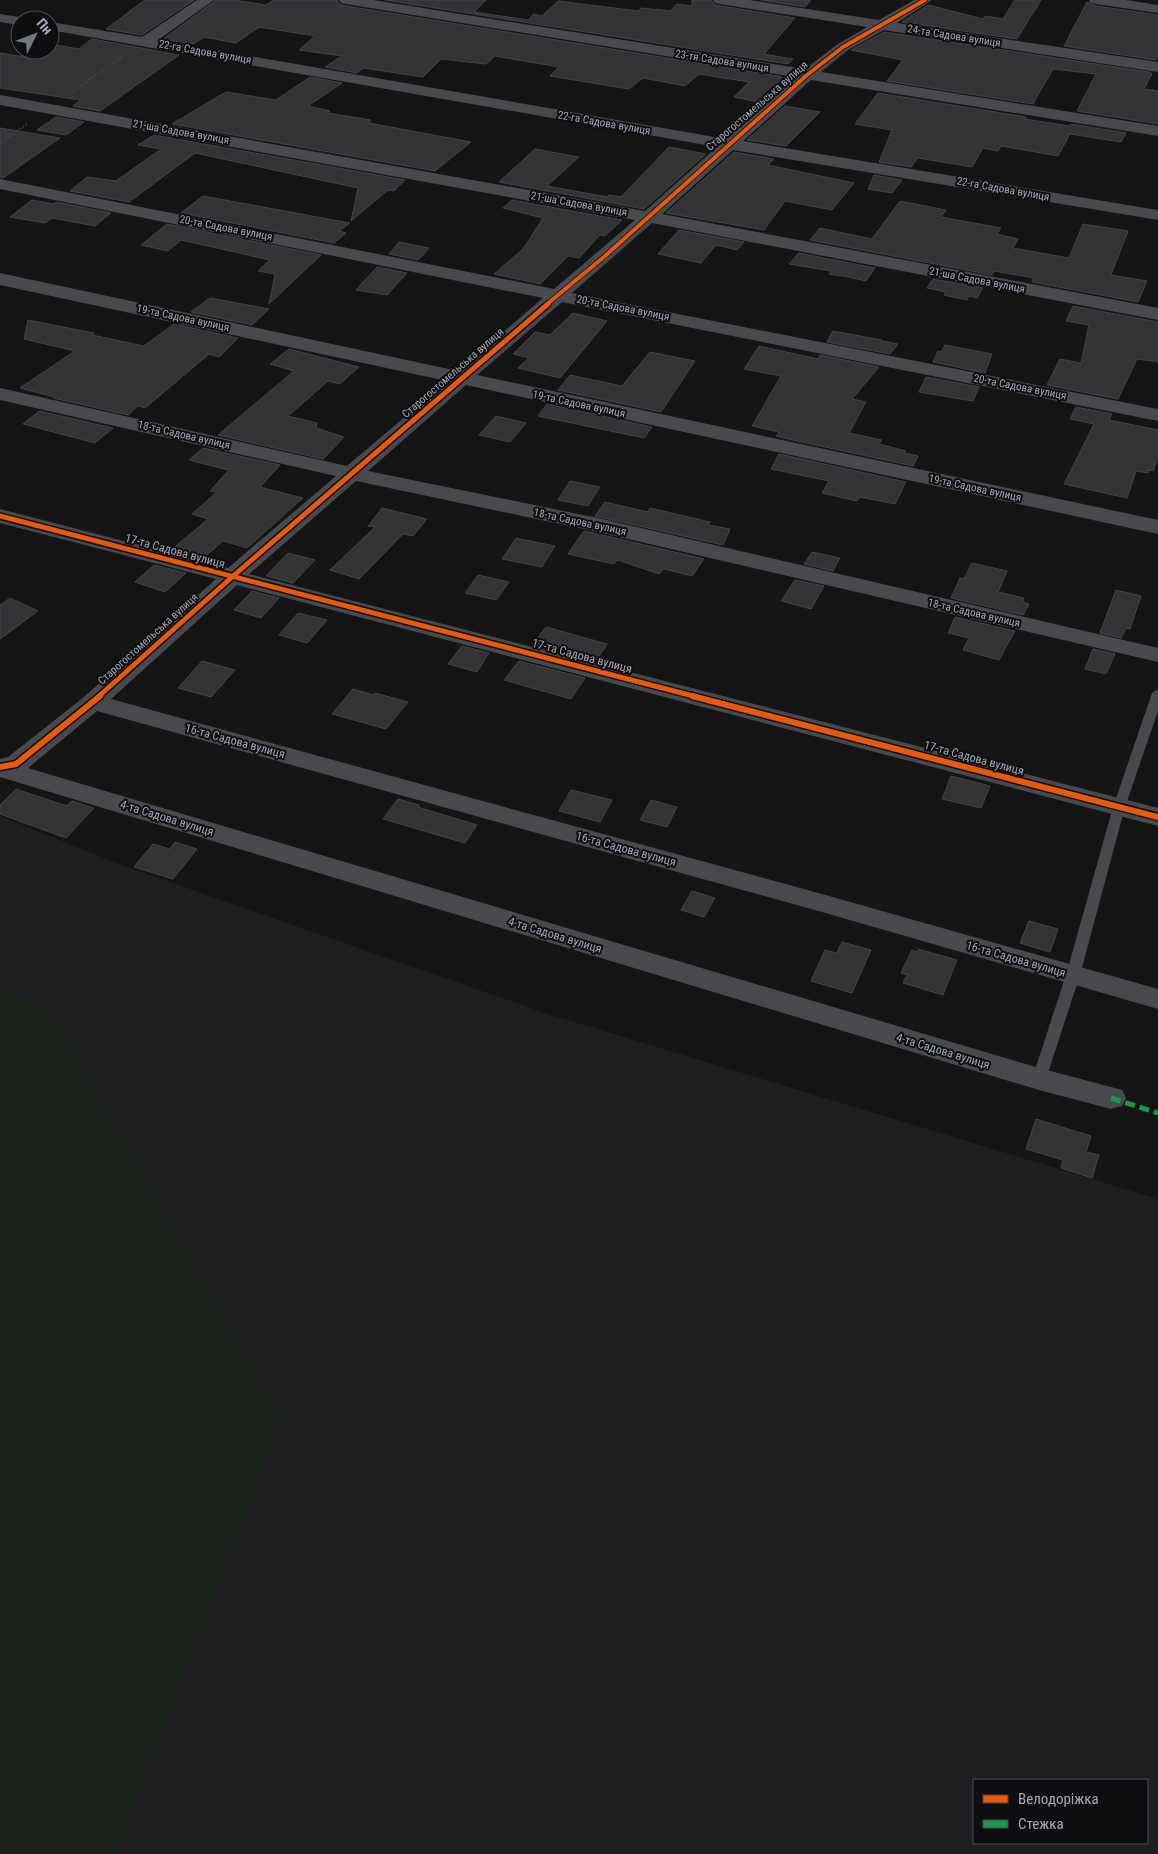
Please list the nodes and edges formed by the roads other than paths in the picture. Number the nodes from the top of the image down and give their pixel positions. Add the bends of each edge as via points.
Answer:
1 (207, 0) edge
2 (346, 0) edge
3 (720, 0) edge
4 (1096, 0) edge
5 (917, 1) edge
6 (1158, 9) edge
7 (880, 25) junction
8 (60, 28) edge
9 (145, 42) junction
10 (1158, 67) edge
11 (807, 75) junction
12 (0, 100) edge
13 (1158, 131) edge
14 (730, 143) junction
15 (0, 184) edge
16 (1158, 215) edge
17 (647, 217) junction
18 (0, 279) edge
19 (558, 294) junction
20 (1158, 314) edge
21 (462, 379) junction
22 (0, 394) edge
23 (1158, 415) edge
24 (353, 474) junction
25 (0, 516) edge
26 (1158, 527) edge
27 (232, 577) junction
28 (1158, 655) edge
29 (1158, 693) edge
30 (93, 702) junction
31 (0, 768) edge
32 (1119, 807) junction
33 (1158, 817) edge
34 (1073, 975) junction
35 (1158, 999) edge
36 (1039, 1079) junction
37 (1111, 1098) dead end

1 - 9 street
2 - 11 street, 23-тя Садова вулиця
3 - 7 street, 24-та Садова вулиця
4 - 6 street
5 - 7 street, Старогостомельська вулиця
7 - 10 street, 24-та Садова вулиця
7 - 11 street, Старогостомельська вулиця via 843,46
8 - 9 street, 22-га Садова вулиця
9 - 14 street, 22-га Садова вулиця
11 - 13 street, 23-тя Садова вулиця
11 - 14 street, Старогостомельська вулиця
12 - 17 street, 21-ша Садова вулиця
14 - 16 street, 22-га Садова вулиця
14 - 17 street, Старогостомельська вулиця
15 - 19 street, 20-та Садова вулиця
17 - 19 street, Старогостомельська вулиця
17 - 20 street, 21-ша Садова вулиця
18 - 21 street, 19-та Садова вулиця
19 - 21 street, Старогостомельська вулиця
19 - 23 street, 20-та Садова вулиця
21 - 24 street, Старогостомельська вулиця
21 - 26 street, 19-та Садова вулиця
22 - 24 street, 18-та Садова вулиця
24 - 27 street, Старогостомельська вулиця
24 - 28 street, 18-та Садова вулиця via 598,525
25 - 27 street, 17-та Садова вулиця
27 - 30 street, Старогостомельська вулиця
27 - 32 street, 17-та Садова вулиця
29 - 32 lane
30 - 31 street, Старогостомельська вулиця via 16,764
30 - 34 street, 16-та Садова вулиця
31 - 36 street, 4-та Садова вулиця
32 - 33 street, 17-та Садова вулиця
32 - 34 lane
34 - 35 street, 16-та Садова вулиця
34 - 36 lane
36 - 37 street, 4-та Садова вулиця

